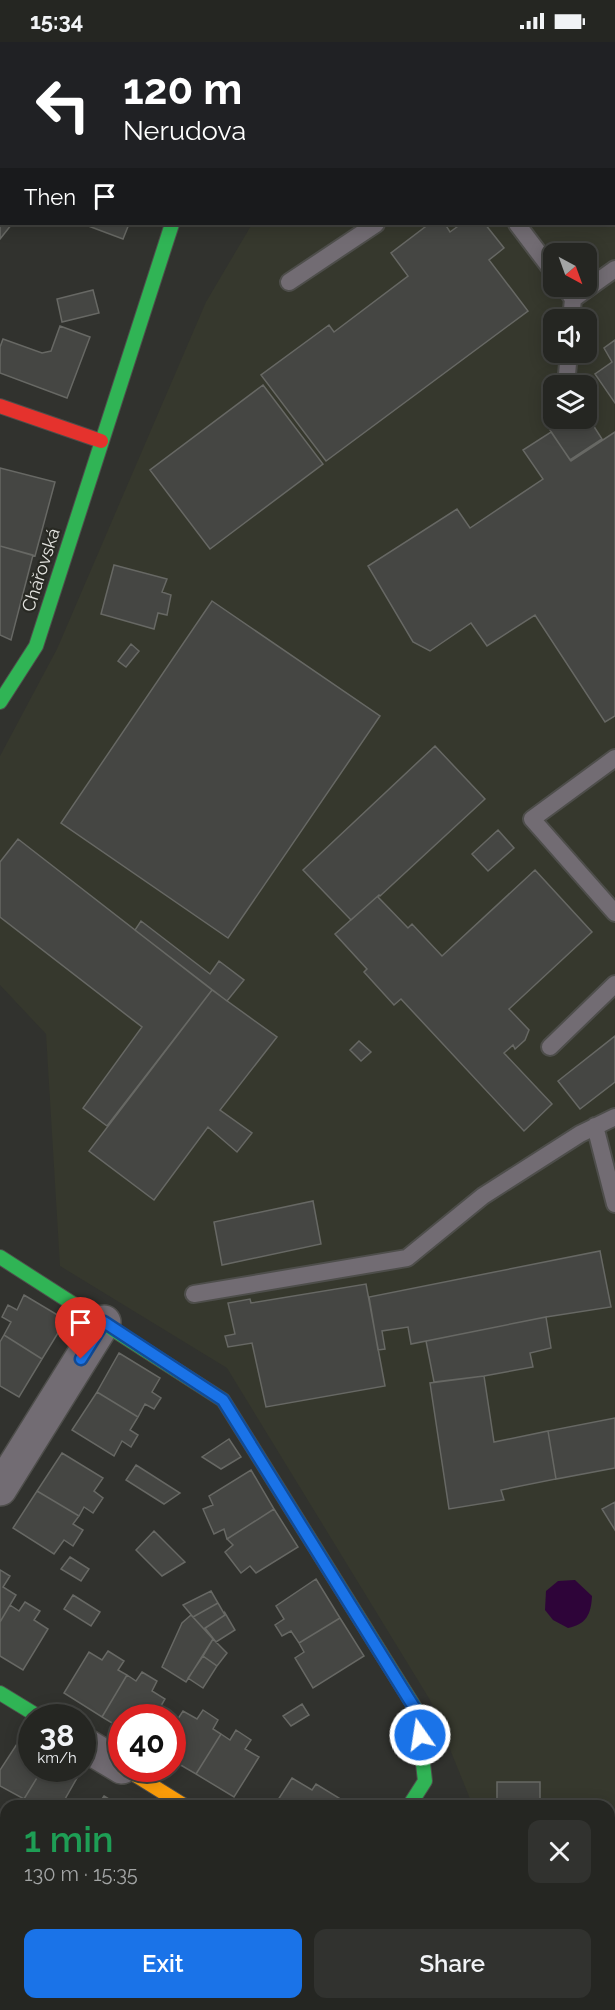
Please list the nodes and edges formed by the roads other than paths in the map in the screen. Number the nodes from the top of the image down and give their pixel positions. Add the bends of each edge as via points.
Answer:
1 (172, 225) edge
2 (374, 225) edge
3 (518, 225) edge
4 (543, 258) edge
5 (615, 269) edge
6 (597, 278) edge
7 (289, 282) dead end
8 (0, 406) edge
9 (101, 441) junction
10 (0, 702) edge
11 (615, 758) edge
12 (615, 913) edge
13 (615, 984) edge
14 (550, 1047) dead end
15 (615, 1117) edge
16 (595, 1126) junction
17 (615, 1204) edge
18 (0, 1257) edge
19 (194, 1294) dead end
20 (104, 1322) junction
21 (0, 1489) edge
22 (0, 1693) edge
23 (18, 1704) edge
24 (146, 1782) edge
25 (175, 1800) edge
26 (413, 1800) edge

1 - 9 street, Chářovská
2 - 7 lane
3 - 4 lane
5 - 6 lane
8 - 9 street
9 - 10 street, Chářovská via 36,646
11 - 12 lane via 532,819
13 - 14 lane
15 - 16 lane
16 - 17 lane
16 - 19 lane via 483,1196 407,1258
18 - 20 street
20 - 21 street
20 - 26 street via 223,1400 417,1712 425,1781
22 - 23 street
24 - 25 street

